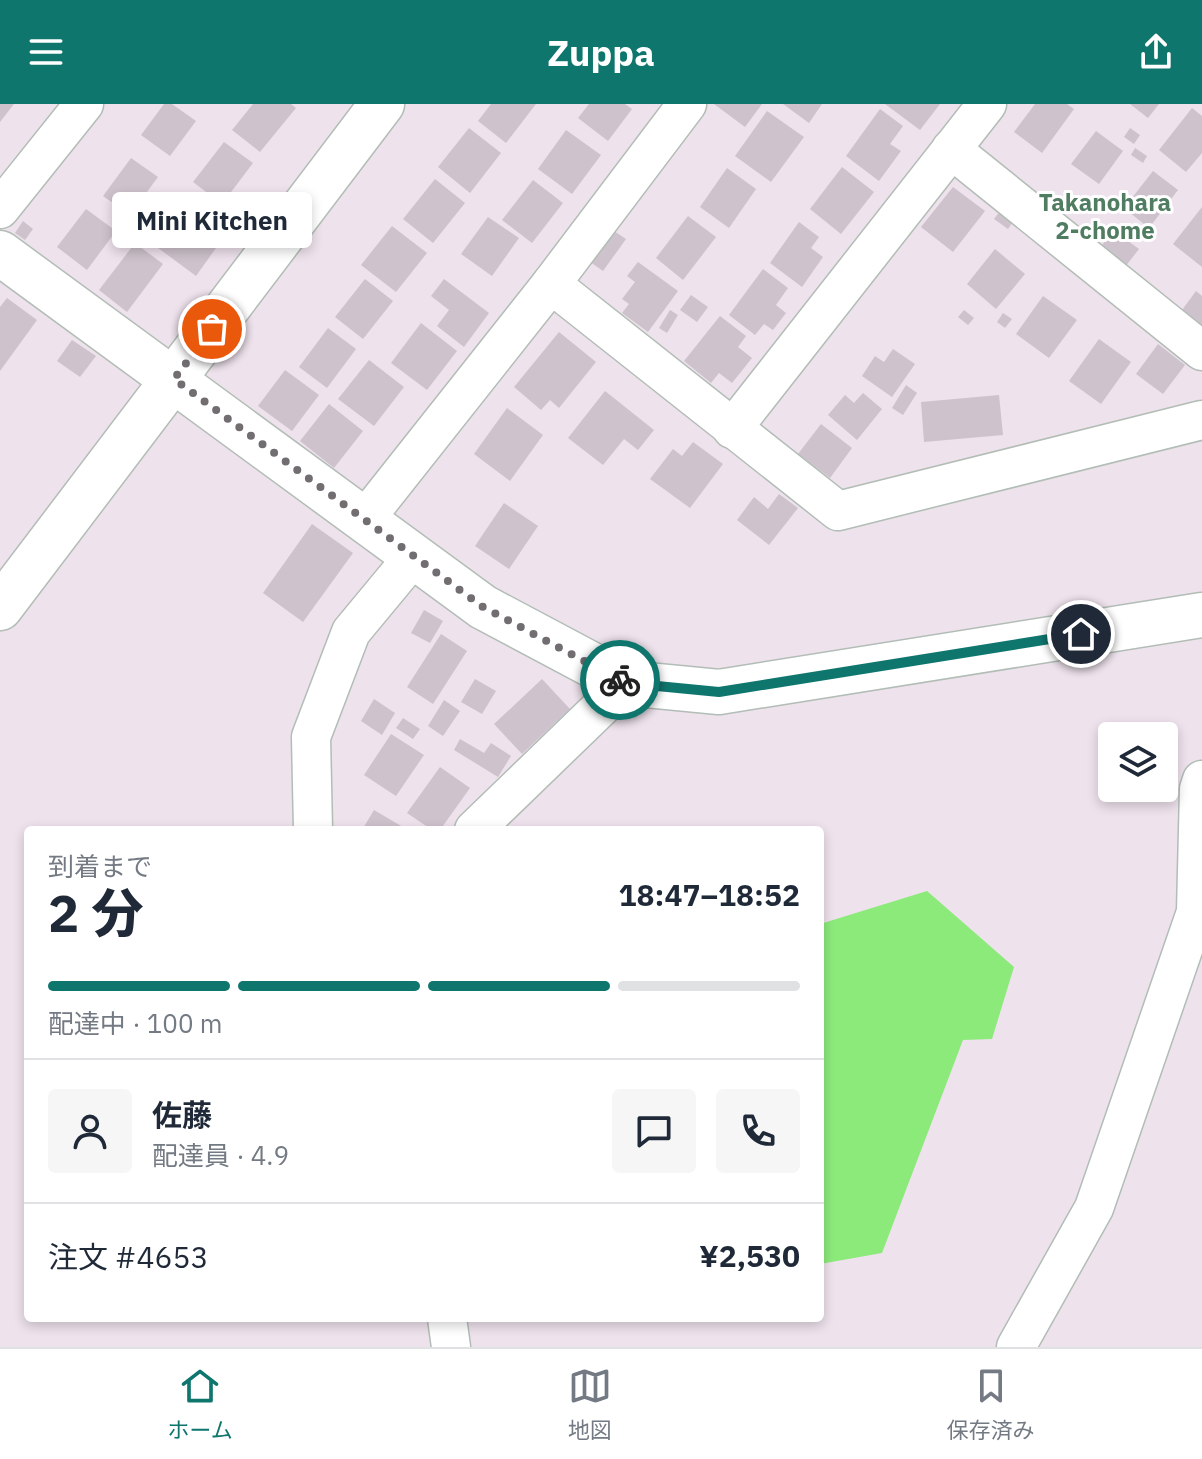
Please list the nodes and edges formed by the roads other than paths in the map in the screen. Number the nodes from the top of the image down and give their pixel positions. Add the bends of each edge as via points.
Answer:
1 (84, 104) edge
2 (382, 104) edge
3 (687, 104) edge
4 (987, 104) edge
5 (951, 149) junction
6 (0, 209) edge
7 (0, 253) edge
8 (551, 284) junction
9 (1202, 351) edge
10 (174, 379) junction
11 (1202, 420) edge
12 (732, 429) junction
13 (365, 519) junction
14 (414, 556) junction
15 (0, 608) edge
16 (1202, 615) edge
17 (626, 683) junction
18 (1202, 780) edge
19 (313, 826) edge
20 (478, 826) edge
21 (448, 1322) edge
22 (451, 1347) edge
23 (1016, 1347) edge

1 - 6 street
2 - 10 street
3 - 8 street
4 - 5 street
5 - 9 street
5 - 12 street
7 - 10 street
8 - 12 street
8 - 13 street
10 - 13 street
10 - 15 street
11 - 12 street via 838,511
13 - 14 street
14 - 17 street via 483,607
14 - 19 street via 351,632 311,737
16 - 17 street via 719,692
17 - 20 street
18 - 23 street via 1196,912 1094,1208
21 - 22 street

